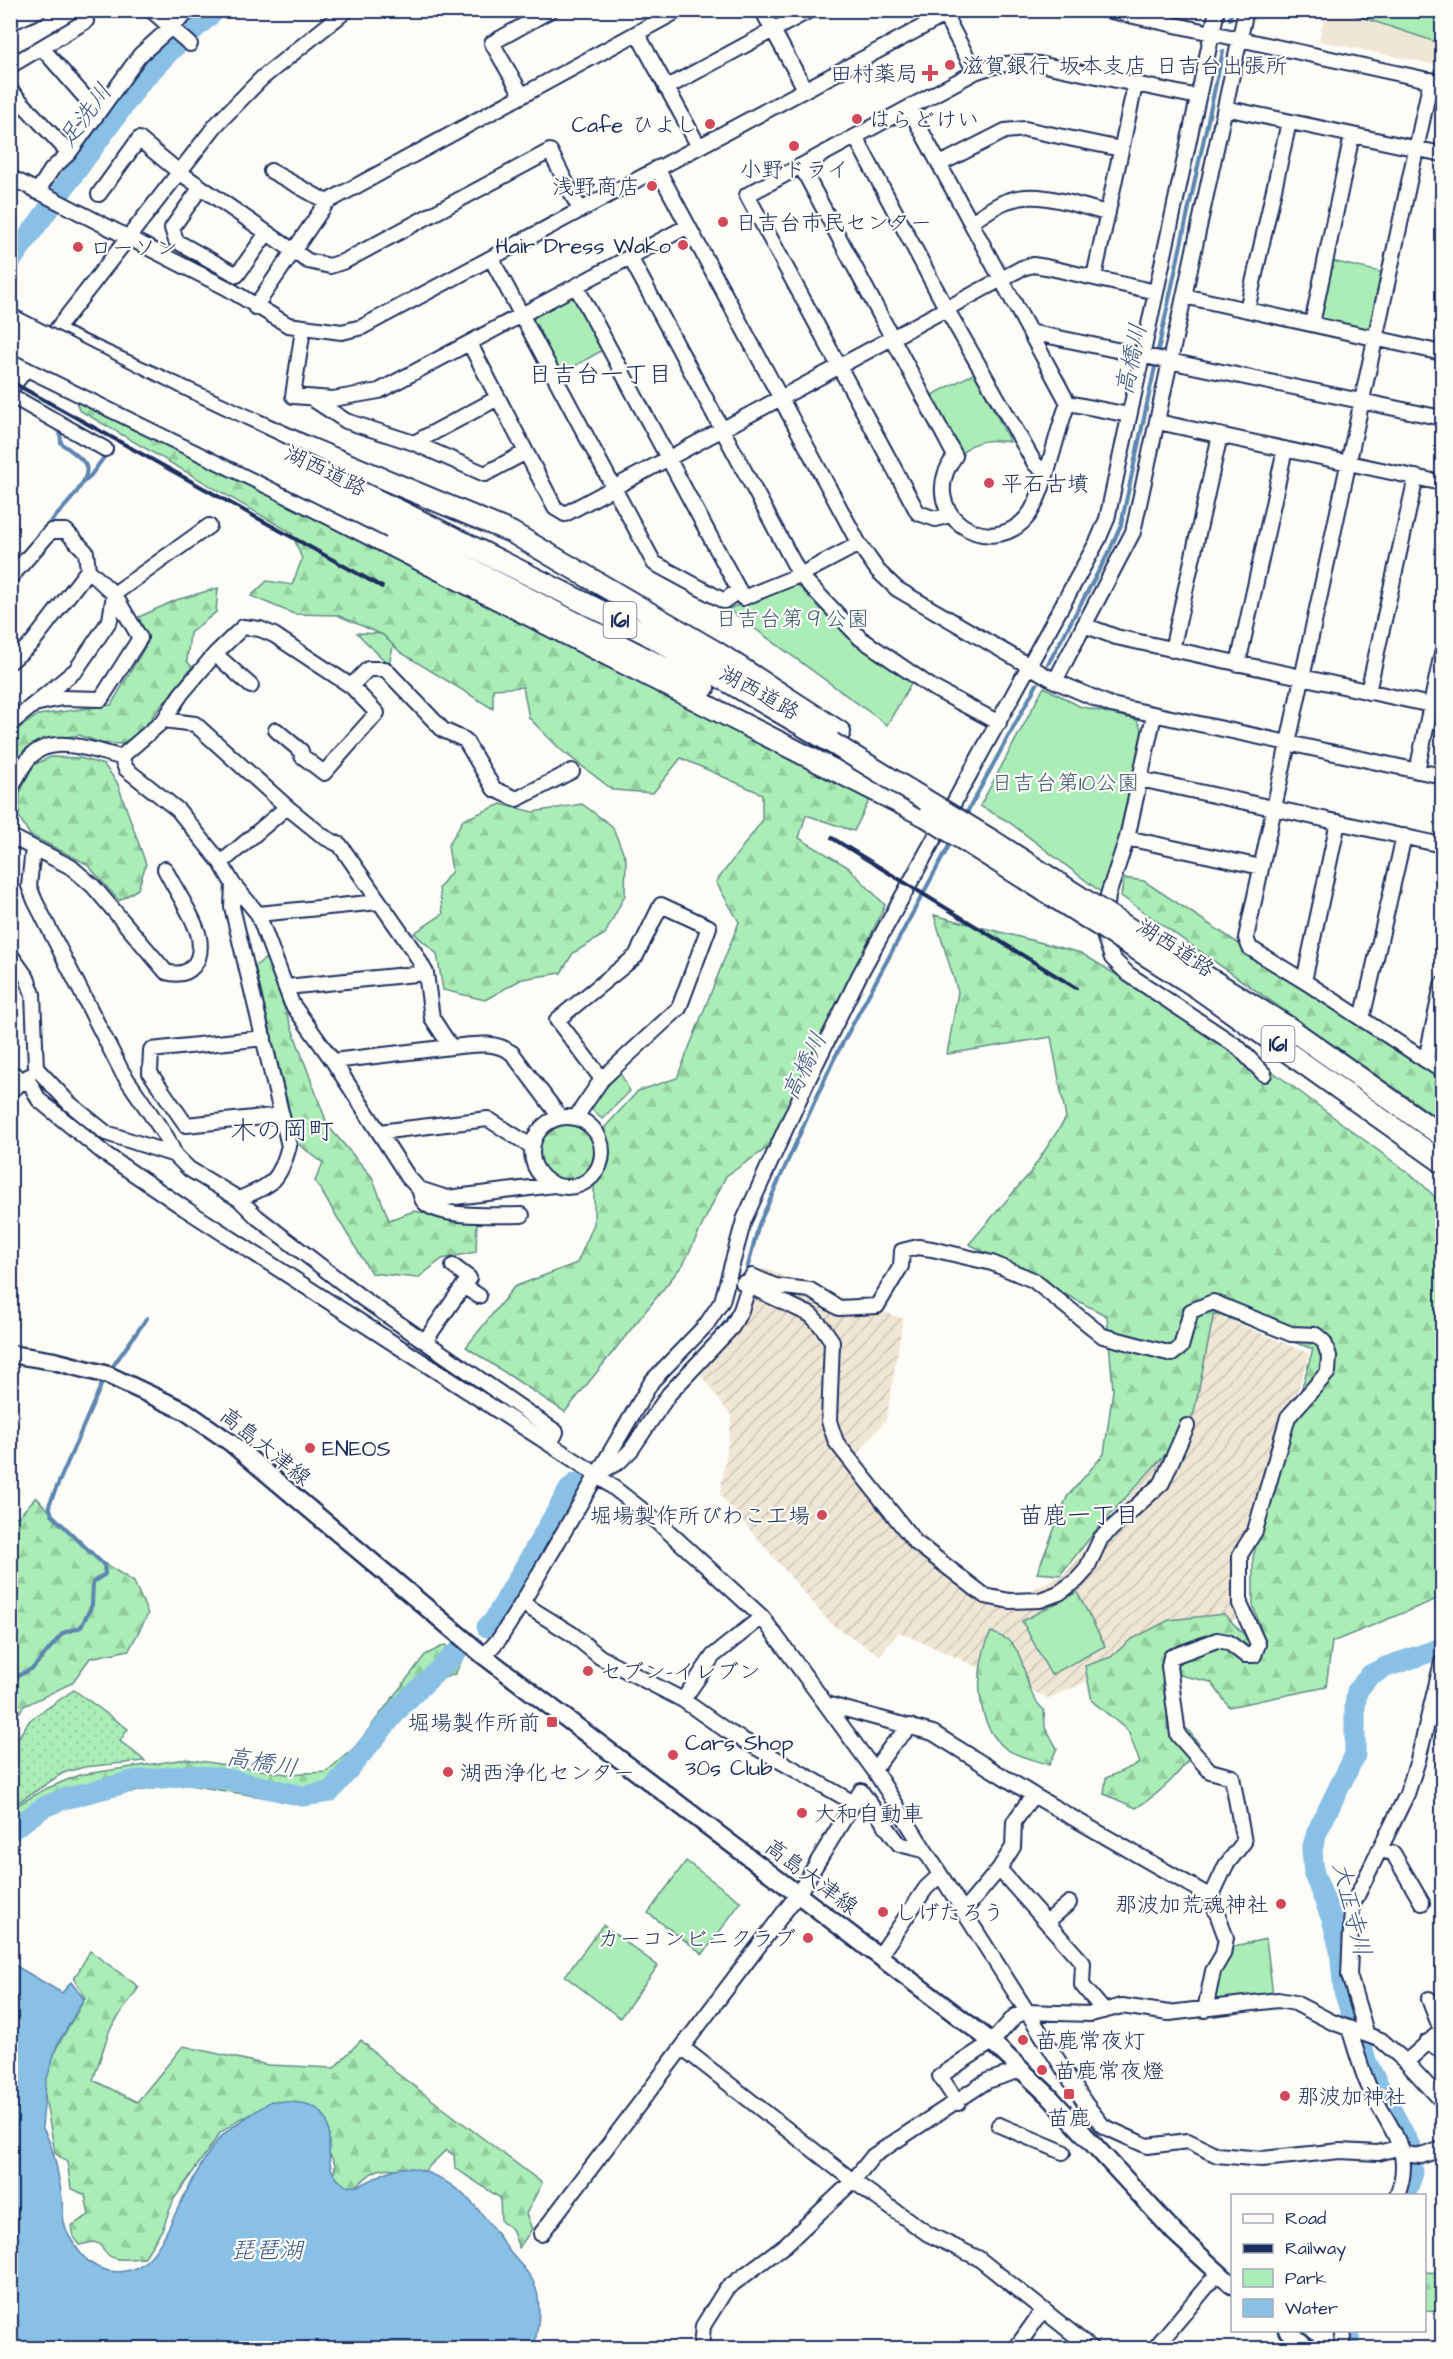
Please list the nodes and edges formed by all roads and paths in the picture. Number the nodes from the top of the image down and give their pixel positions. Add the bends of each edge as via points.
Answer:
1 (39, 10) edge
2 (151, 10) edge
3 (190, 10) edge
4 (347, 10) edge
5 (679, 10) edge
6 (762, 10) edge
7 (810, 10) edge
8 (1106, 10) edge
9 (1217, 10) edge
10 (1246, 10) edge
11 (547, 12) edge
12 (946, 12) edge
13 (1151, 15) edge
14 (86, 21) dead end
15 (10, 23) edge
16 (175, 30) junction
17 (773, 30) junction
18 (637, 33) junction
19 (1212, 33) junction
20 (1239, 39) junction
21 (190, 45) dead end
22 (42, 48) junction
23 (10, 66) edge
24 (975, 72) junction
25 (1437, 81) edge
26 (1135, 85) junction
27 (666, 88) junction
28 (805, 89) junction
29 (10, 90) edge
30 (522, 95) junction
31 (1198, 97) junction
32 (909, 108) junction
33 (1225, 108) junction
34 (101, 109) junction
35 (1289, 122) junction
36 (1352, 135) junction
37 (856, 138) junction
38 (698, 146) junction
39 (1416, 148) junction
40 (1121, 149) junction
41 (69, 153) junction
42 (1443, 154) edge
43 (940, 164) junction
44 (801, 166) junction
45 (657, 168) junction
46 (270, 171) dead end
47 (179, 172) junction
48 (10, 177) edge
49 (201, 188) junction
50 (38, 193) junction
51 (99, 194) dead end
52 (327, 202) junction
53 (580, 210) junction
54 (1108, 213) junction
55 (971, 222) junction
56 (688, 226) junction
57 (267, 233) junction
58 (130, 238) junction
59 (293, 251) junction
60 (630, 257) junction
61 (490, 258) junction
62 (1094, 277) junction
63 (1000, 279) junction
64 (576, 286) junction
65 (1156, 292) junction
66 (1184, 296) junction
67 (255, 307) junction
68 (10, 308) edge
69 (946, 308) junction
70 (1247, 310) junction
71 (522, 316) junction
72 (10, 319) edge
73 (1312, 324) junction
74 (303, 329) junction
75 (54, 332) junction
76 (1030, 332) junction
77 (893, 337) junction
78 (1375, 339) junction
79 (10, 340) edge
80 (470, 344) junction
81 (1442, 350) edge
82 (10, 356) edge
83 (1157, 357) junction
84 (28, 366) junction
85 (838, 366) junction
86 (10, 390) edge
87 (10, 395) edge
88 (498, 398) junction
89 (780, 398) junction
90 (312, 399) junction
91 (1362, 400) junction
92 (1068, 403) junction
93 (1129, 415) junction
94 (1443, 418) edge
95 (1158, 422) junction
96 (723, 429) junction
97 (1220, 435) junction
98 (414, 443) junction
99 (105, 449) dead end
100 (1285, 449) junction
101 (526, 452) junction
102 (669, 458) junction
103 (1348, 463) junction
104 (1045, 472) junction
105 (1416, 477) junction
106 (1443, 483) edge
107 (614, 488) junction
108 (949, 515) junction
109 (396, 519) junction
110 (209, 526) dead end
111 (859, 544) junction
112 (88, 570) junction
113 (800, 575) junction
114 (10, 578) edge
115 (739, 590) junction
116 (114, 594) junction
117 (1084, 625) junction
118 (1172, 650) junction
119 (1443, 653) edge
120 (215, 654) junction
121 (10, 662) edge
122 (1238, 664) junction
123 (1029, 667) junction
124 (1302, 678) junction
125 (1055, 681) junction
126 (251, 686) dead end
127 (351, 686) junction
128 (1368, 692) junction
129 (35, 703) junction
130 (1431, 705) junction
131 (1154, 715) junction
132 (164, 720) junction
133 (999, 723) junction
134 (10, 724) edge
135 (276, 730) dead end
136 (1288, 743) junction
137 (829, 748) junction
138 (122, 757) junction
139 (572, 771) dead end
140 (1417, 771) junction
141 (1443, 776) edge
142 (1140, 779) junction
143 (10, 791) edge
144 (287, 807) junction
145 (1274, 808) junction
146 (1338, 822) junction
147 (10, 836) edge
148 (1404, 836) junction
149 (1127, 838) junction
150 (1443, 845) edge
151 (33, 848) junction
152 (221, 863) junction
153 (1261, 867) junction
154 (165, 869) dead end
155 (232, 884) junction
156 (379, 902) junction
157 (258, 914) junction
158 (1137, 942) junction
159 (12, 961) edge
160 (426, 973) junction
161 (1304, 981) junction
162 (1443, 985) edge
163 (286, 987) junction
164 (1440, 1008) edge
165 (1362, 1019) junction
166 (264, 1038) junction
167 (451, 1047) junction
168 (1426, 1060) junction
169 (333, 1061) junction
170 (36, 1068) junction
171 (1443, 1071) edge
172 (10, 1072) edge
173 (1264, 1074) dead end
174 (602, 1079) junction
175 (25, 1081) junction
176 (10, 1092) edge
177 (10, 1098) edge
178 (39, 1100) junction
179 (282, 1115) junction
180 (560, 1117) junction
181 (576, 1117) junction
182 (379, 1132) junction
183 (1443, 1136) edge
184 (531, 1146) junction
185 (175, 1155) junction
186 (1443, 1162) edge
187 (554, 1185) junction
188 (419, 1189) junction
189 (239, 1199) junction
190 (522, 1215) dead end
191 (453, 1266) dead end
192 (730, 1278) junction
193 (748, 1285) junction
194 (463, 1286) junction
195 (479, 1296) dead end
196 (425, 1341) junction
197 (10, 1354) edge
198 (1187, 1426) dead end
199 (550, 1444) junction
200 (596, 1474) junction
201 (522, 1603) junction
202 (762, 1617) junction
203 (479, 1653) junction
204 (1443, 1662) edge
205 (1440, 1678) edge
206 (683, 1700) junction
207 (826, 1704) junction
208 (911, 1726) junction
209 (873, 1770) junction
210 (1033, 1795) junction
211 (854, 1803) junction
212 (923, 1850) junction
213 (1379, 1850) junction
214 (999, 1869) junction
215 (940, 1875) junction
216 (798, 1894) junction
217 (1211, 1897) junction
218 (1422, 1902) dead end
219 (1069, 1903) dead end
220 (963, 1912) junction
221 (1047, 1922) junction
222 (880, 1955) junction
223 (1429, 1999) dead end
224 (1205, 2010) junction
225 (1104, 2011) junction
226 (1026, 2012) junction
227 (1357, 2030) junction
228 (1442, 2030) edge
229 (992, 2042) junction
230 (1427, 2042) junction
231 (683, 2048) junction
232 (1443, 2051) edge
233 (1406, 2062) junction
234 (1021, 2070) junction
235 (1443, 2101) edge
236 (958, 2103) junction
237 (999, 2125) dead end
238 (1443, 2149) edge
239 (1063, 2152) dead end
240 (1407, 2153) junction
241 (853, 2181) junction
242 (1398, 2194) edge
243 (541, 2234) dead end
244 (1218, 2273) junction
245 (1231, 2283) edge
246 (1043, 2310) junction
247 (1288, 2332) edge
248 (1344, 2332) edge
249 (700, 2349) edge
250 (1016, 2349) edge
251 (1091, 2349) edge
252 (1155, 2349) edge
253 (1308, 2349) edge
254 (1341, 2349) edge

1 - 15 street
2 - 16 street
3 - 16 street
4 - 47 street via 262,78 216,125
5 - 18 street
6 - 17 street
7 - 17 street
8 - 13 street
9 - 19 street
10 - 20 street
11 - 30 street via 492,43
12 - 24 street
12 - 28 street
13 - 19 street
14 - 22 street
16 - 21 street
16 - 34 street via 140,55
17 - 27 street
17 - 28 street
18 - 27 street
18 - 30 street
19 - 20 street
19 - 31 street
20 - 25 street
20 - 33 street
22 - 23 street
22 - 34 street via 90,103
24 - 26 street via 1019,62
24 - 32 street
25 - 39 street
26 - 31 street
26 - 40 street
27 - 38 street
28 - 38 street
29 - 41 street
30 - 52 street
31 - 65 street
32 - 37 street
32 - 43 street
33 - 35 street
33 - 66 street
34 - 41 street
35 - 36 street
35 - 70 street
36 - 39 street
36 - 73 street
37 - 44 street
37 - 69 street
38 - 45 street
39 - 42 street
39 - 78 street
40 - 43 street via 1025,129 1005,131
40 - 54 street
41 - 50 street via 52,169
43 - 55 street
44 - 77 street
44 - 85 street via 747,195
45 - 53 street
45 - 56 street
46 - 52 street
47 - 49 street
47 - 51 street via 139,139
47 - 58 street
48 - 50 street
49 - 57 street
49 - 57 street via 172,228 176,241 237,275
50 - 58 street
52 - 59 street
53 - 59 street via 550,151 345,261 319,265
53 - 61 street
54 - 55 street via 1037,196 1021,197 1005,201
54 - 62 street
55 - 63 street
56 - 60 street
56 - 89 street
57 - 59 street
58 - 67 street via 227,288
58 - 75 street
59 - 67 street
60 - 64 street
60 - 96 street
61 - 71 street
61 - 74 street via 362,327 342,333
62 - 63 street via 1033,265
62 - 65 street
63 - 69 street
63 - 76 street
64 - 71 street
64 - 102 street
65 - 83 street
66 - 70 street
66 - 83 street
67 - 74 street
68 - 75 street
69 - 77 street
69 - 104 street via 1035,464
70 - 73 street
71 - 80 street
71 - 107 street
72 - 109 highway, 湖西道路 / 161, bridge
73 - 78 street
74 - 90 street via 293,396
75 - 84 street
75 - 137 highway via 302,445 511,532 718,652
76 - 83 street
76 - 92 street
77 - 85 street
77 - 108 street via 955,456 946,468 944,482
78 - 81 street
78 - 91 street
79 - 109 highway, 湖西道路 / 161, bridge
80 - 88 street
80 - 90 street via 379,391 349,398
82 - 84 street
83 - 91 street
83 - 93 street
83 - 95 street
84 - 86 street
84 - 137 highway
85 - 89 street
85 - 108 street via 918,513 936,519
87 - 99 street
88 - 98 street
88 - 101 street
89 - 96 street
89 - 111 street
90 - 98 street via 346,421
91 - 94 street
91 - 103 street
92 - 93 street
92 - 104 street
93 - 123 street via 1107,519
95 - 97 street
95 - 117 street via 1133,532
96 - 102 street
96 - 113 street
97 - 100 street
97 - 118 street
98 - 101 street via 485,474
100 - 103 street
100 - 122 street
101 - 107 street via 555,508 566,514
102 - 107 street
102 - 115 street
103 - 105 street
103 - 124 street
104 - 108 street via 1037,503 1010,530 993,534 974,532
105 - 106 street
105 - 128 street
107 - 115 street via 654,563 724,601
109 - 137 highway, 湖西道路 / 161 via 643,632
110 - 116 street
111 - 113 street
111 - 123 street via 897,589
112 - 114 street via 86,552 66,531 51,531
112 - 116 street
112 - 121 street via 32,643
113 - 115 street via 743,598
113 - 133 street via 860,638 933,688
116 - 129 street via 110,620 76,670
116 - 129 street via 140,638 101,699 62,698
117 - 118 street
117 - 125 street
118 - 122 street
119 - 130 street
120 - 126 street
120 - 127 street via 243,627 260,629 274,634
120 - 132 street
122 - 124 street
123 - 125 street
123 - 133 street
124 - 128 street
124 - 136 street
125 - 131 street via 1111,705
127 - 135 street via 377,713 324,773
127 - 139 street via 368,669 385,669 443,730 465,740 494,789 516,799
128 - 130 street
129 - 134 street
130 - 140 street
131 - 136 street
131 - 142 street
132 - 138 street
132 - 144 street via 195,724
133 - 192 street via 861,974 807,1082 744,1220
136 - 140 street
136 - 145 street
137 - 158 highway, 湖西道路 / 161, bridge via 927,817
137 - 158 highway, 湖西道路 / 161, bridge via 993,841
138 - 143 street via 81,745 43,747 27,760
138 - 152 street via 126,768 178,810
140 - 141 street
142 - 145 street
142 - 149 street
144 - 152 street
144 - 156 street via 340,845
145 - 146 street
145 - 153 street
146 - 148 street
146 - 161 street
147 - 151 street
148 - 150 street
148 - 165 street
149 - 153 street
149 - 173 street via 1108,895 1104,935 1112,958 1128,974 1238,1047
151 - 154 street via 72,867 166,972 184,974 196,964 200,950 198,935
151 - 185 street via 29,886 34,901 122,1072
152 - 155 street
153 - 161 street via 1246,938 1250,948
155 - 157 street
155 - 166 street via 232,907
156 - 157 street
156 - 160 street
157 - 163 street
158 - 183 highway, 湖西道路 / 161 via 1288,1028
158 - 186 highway, 湖西道路 / 161
159 - 170 street via 27,978 33,993
160 - 163 street
160 - 167 street via 432,1018
161 - 165 street
162 - 164 street
163 - 169 street via 292,1004
164 - 168 street
165 - 168 street
166 - 179 street
166 - 179 street via 151,1050 150,1073 186,1125
167 - 169 street
167 - 180 street via 487,1043 502,1046 512,1053
168 - 171 street
169 - 182 street
170 - 175 street
170 - 185 street via 106,1133
172 - 175 street
174 - 174 street via 679,1008 709,927 661,905 636,956 557,1020
174 - 181 street
175 - 176 street
175 - 178 street
177 - 178 street
178 - 199 street via 105,1154 183,1208
179 - 189 street via 289,1146 283,1171 266,1186
180 - 181 street
180 - 184 street via 541,1127
181 - 187 street via 598,1135 601,1163 582,1184 568,1188
182 - 184 street via 488,1119
182 - 188 street
184 - 187 street via 532,1162 540,1176
185 - 189 street via 189,1169
187 - 188 street via 447,1198
188 - 190 street via 423,1201 431,1208 456,1214
189 - 196 street via 257,1217
191 - 194 street via 469,1278
192 - 193 street
192 - 200 street via 722,1301 706,1325 652,1381
193 - 198 street via 811,1315 823,1328 832,1341 829,1421 836,1442 915,1542 985,1596 1010,1601 1040,1600 1077,1580 1101,1538 1162,1484
193 - 200 street via 732,1326 669,1394 631,1450 619,1462
193 - 217 street via 752,1276 775,1286 810,1290 839,1308 877,1306 901,1266 902,1251 918,1247 992,1263 1033,1280 1102,1336 1172,1354 1180,1347 1191,1311 1213,1302 1291,1334 1316,1335 1324,1342 1329,1356 1328,1372 1288,1417 1255,1531 1240,1555 1240,1604 1258,1644 1254,1655 1245,1655 1228,1642 1217,1640 1171,1657 1169,1666 1178,1735 1210,1771 1232,1777 1244,1842 1226,1865
194 - 195 street
194 - 196 street
196 - 199 street via 556,1432
197 - 203 main road, 高島大津線 via 108,1375 185,1412 231,1443
199 - 200 street
200 - 201 street
200 - 202 street via 659,1523
201 - 203 street via 500,1638
201 - 206 street via 600,1657
202 - 206 street via 713,1656
202 - 207 street
203 - 216 main road, 高島大津線
204 - 205 street
205 - 213 street via 1407,1794
206 - 211 street via 727,1731
207 - 208 street
207 - 209 street
208 - 209 street
208 - 210 street via 933,1733
209 - 212 street
210 - 214 street via 1014,1822 1013,1847
210 - 217 street
211 - 212 street via 861,1791 899,1844
211 - 216 street
212 - 215 street
213 - 218 street via 1393,1853
213 - 227 street via 1352,1906 1349,1975
214 - 220 street
214 - 221 street
215 - 220 street
215 - 222 street via 926,1888
216 - 222 main road, 高島大津線
216 - 231 street
217 - 224 street via 1226,1938 1213,1971
219 - 221 street
220 - 226 street
221 - 225 street via 1083,1963 1082,1985
222 - 229 main road, 高島大津線
223 - 228 street
224 - 225 street via 1169,2013 1122,2006
224 - 227 street via 1278,2000
225 - 226 street
226 - 229 street via 1015,2016
226 - 240 street via 1103,2126 1147,2146 1188,2141 1217,2155 1262,2159 1340,2151
227 - 233 street via 1381,2040
227 - 240 street via 1371,2091
228 - 230 street
229 - 234 main road, 高島大津線
229 - 236 street via 940,2076
230 - 232 street
230 - 233 street
231 - 241 street
231 - 243 street
233 - 235 street
234 - 236 street via 987,2081
234 - 244 main road, 高島大津線 via 1175,2233
236 - 241 street via 873,2156
237 - 239 street
238 - 240 street
240 - 242 street
241 - 246 street via 928,2234 978,2258
241 - 249 street via 785,2245 726,2289 703,2326
244 - 245 main road, 高島大津線
244 - 252 street
246 - 250 street
246 - 251 street
247 - 253 main road
248 - 254 street

